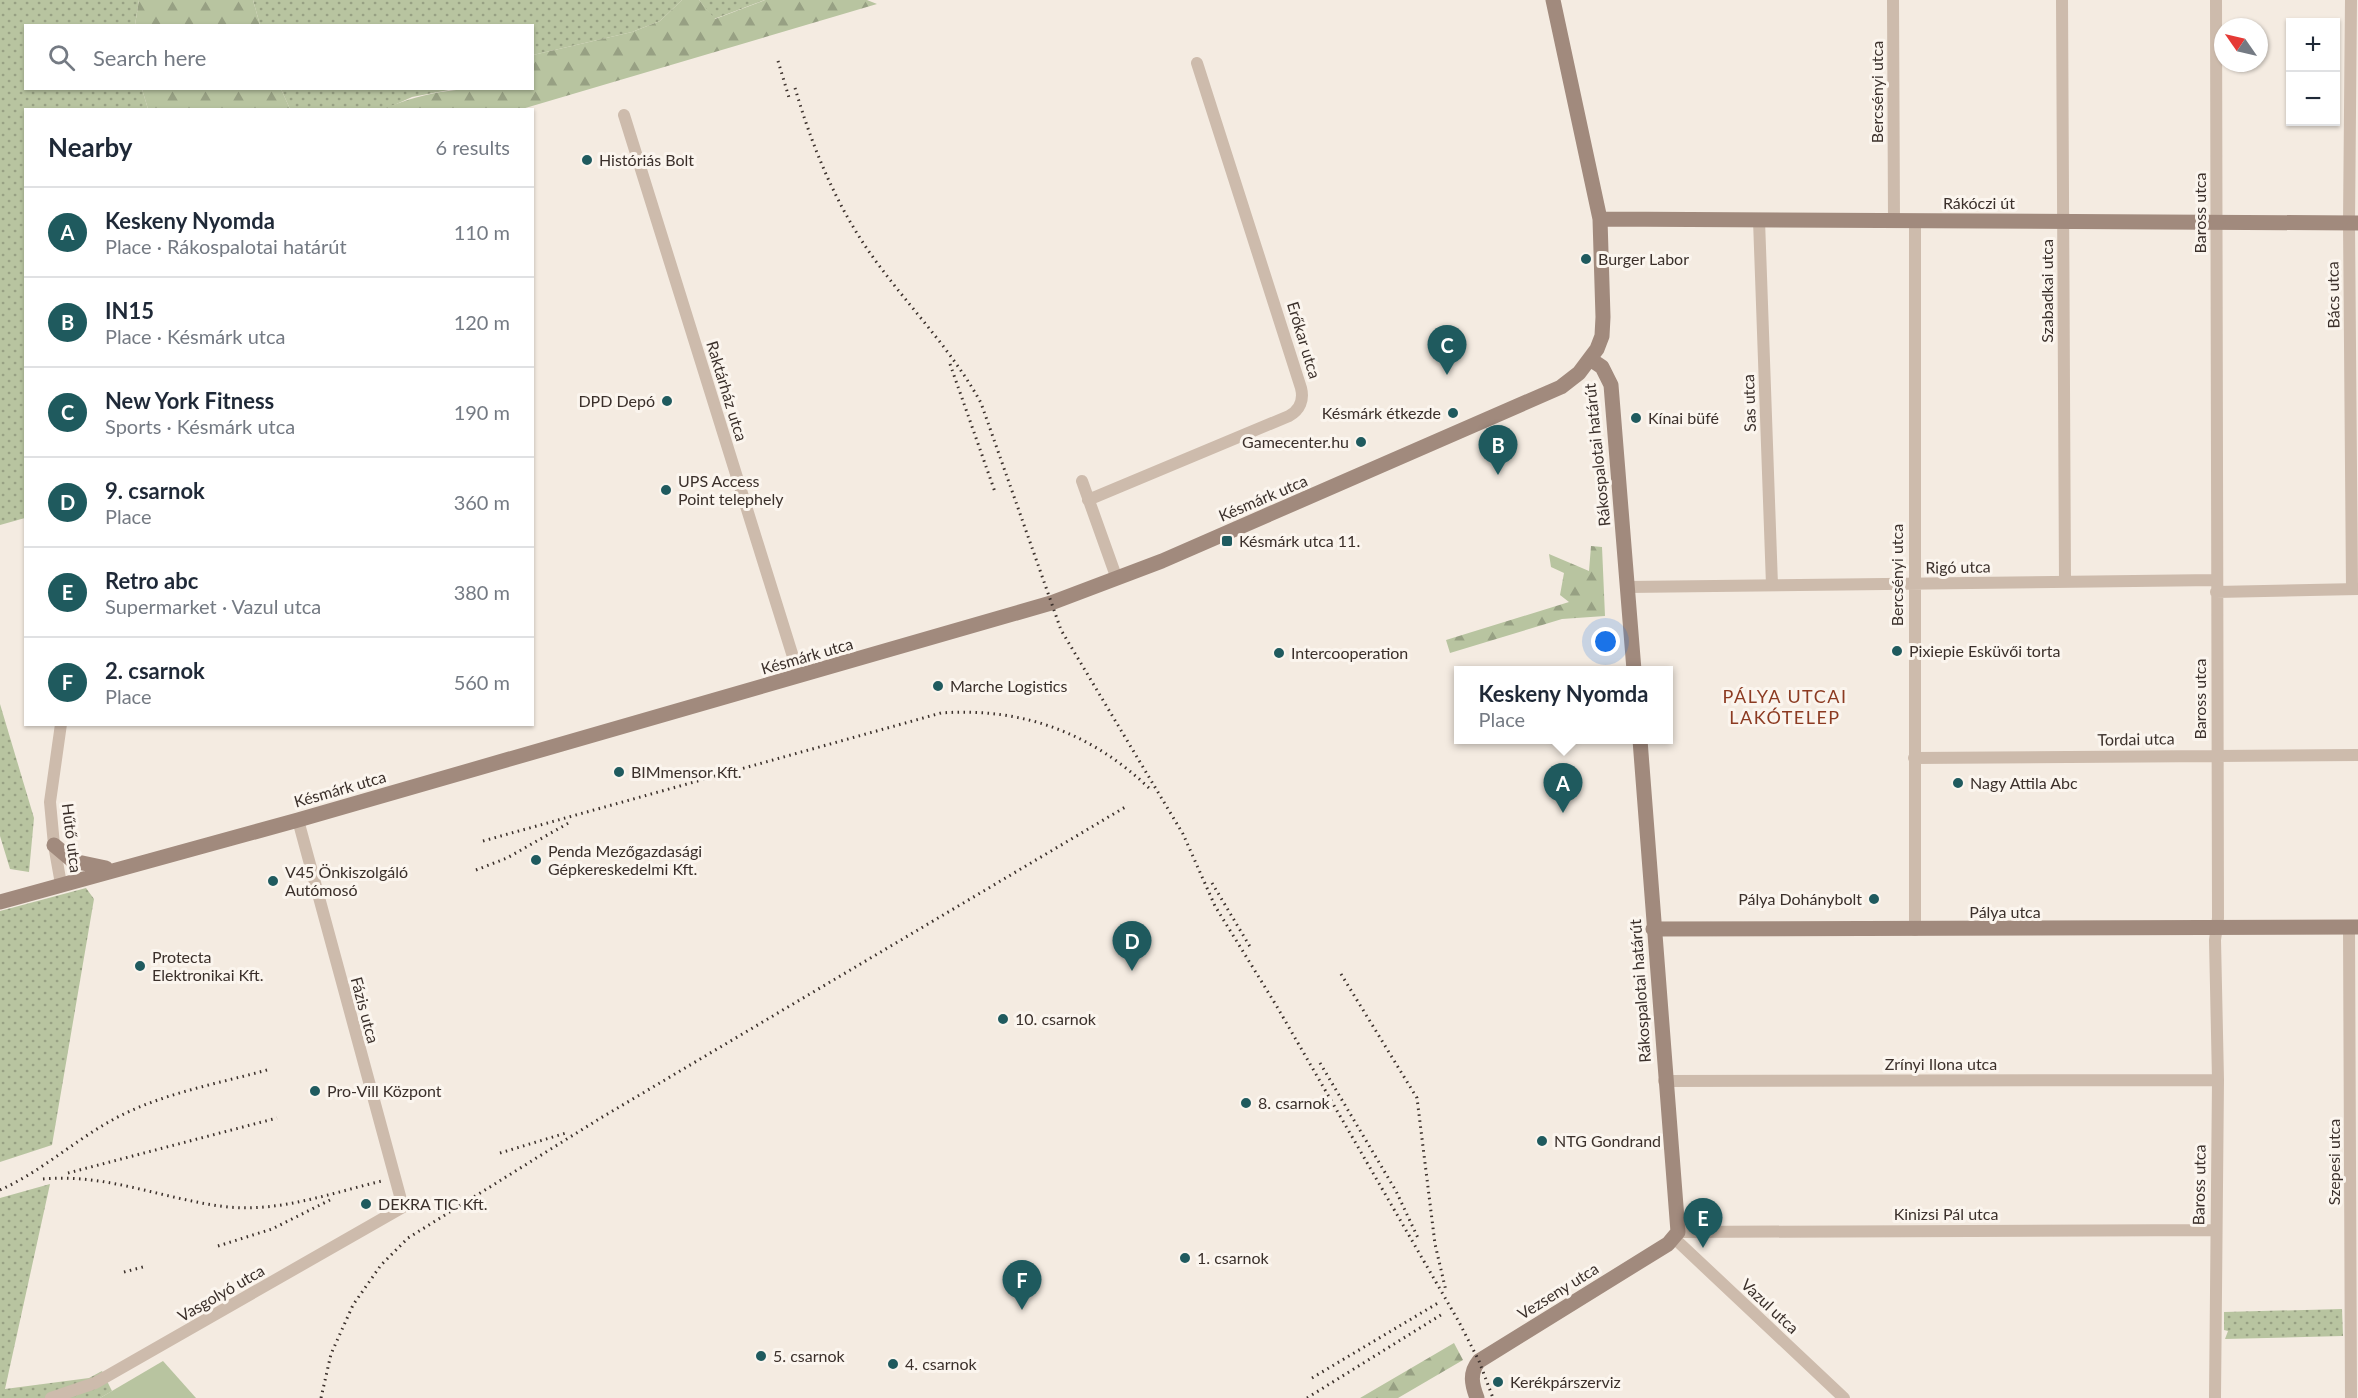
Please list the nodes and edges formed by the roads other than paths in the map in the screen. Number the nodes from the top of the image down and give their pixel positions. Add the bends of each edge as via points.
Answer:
1 (1553, 0) edge
2 (1893, 0) edge
3 (2062, 0) edge
4 (2216, 0) edge
5 (2351, 0) edge
6 (1197, 63) dead end
7 (624, 115) dead end
8 (1600, 219) junction
9 (1759, 220) junction
10 (1894, 220) junction
11 (1915, 220) junction
12 (2063, 221) junction
13 (2217, 222) junction
14 (2353, 223) edge
15 (1590, 359) junction
16 (1082, 482) dead end
17 (1088, 500) junction
18 (1117, 579) junction
19 (2065, 582) junction
20 (1913, 584) junction
21 (1772, 585) junction
22 (2216, 586) junction
23 (1627, 587) junction
24 (2355, 589) edge
25 (1634, 666) edge
26 (800, 676) junction
27 (61, 726) edge
28 (1640, 744) edge
29 (2216, 755) junction
30 (2358, 755) edge
31 (1914, 758) junction
32 (298, 820) junction
33 (54, 845) junction
34 (115, 869) junction
35 (61, 884) junction
36 (0, 902) edge
37 (2353, 927) edge
38 (2216, 928) junction
39 (1653, 929) junction
40 (1915, 930) junction
41 (2218, 1080) junction
42 (1664, 1081) junction
43 (403, 1207) joint
44 (2215, 1230) junction
45 (1676, 1235) junction
46 (51, 1398) edge
47 (1477, 1398) edge
48 (1844, 1398) edge
49 (2215, 1398) edge
50 (2351, 1398) edge

1 - 8 street, Rákospalotai határút
2 - 10 street, Bercsényi utca
3 - 12 street, Szabadkai utca
4 - 13 street, Baross utca
5 - 14 street, Bács utca
6 - 17 street, Erőkar utca via 1302,401 1289,416
7 - 26 street, Raktárház utca
8 - 9 street, Rákóczi út
8 - 15 street, Rákospalotai határút via 1604,317 1602,336
9 - 10 street, Rákóczi út
9 - 21 street, Sas utca
10 - 11 street, Rákóczi út
11 - 12 street, Rákóczi út
11 - 20 street, Bercsényi utca
12 - 13 street, Rákóczi út
12 - 19 street, Szabadkai utca
13 - 14 street, Rákóczi út
13 - 22 street, Baross utca
14 - 24 street, Bács utca
15 - 18 street, Késmárk utca via 1579,373 1542,397
15 - 23 street, Rákospalotai határút via 1602,367 1611,385
16 - 17 street
17 - 18 street
18 - 26 street, Késmárk utca via 1014,615
19 - 20 street, Rigó utca
19 - 22 street, Rigó utca
20 - 21 street, Rigó utca
20 - 31 street, Bercsényi utca
21 - 23 street, Rigó utca
22 - 24 street, Rigó utca
22 - 29 street, Baross utca
23 - 25 street, Rákospalotai határút
26 - 32 street, Késmárk utca
27 - 33 street, Hűtő utca via 51,791
28 - 39 street, Rákospalotai határút
29 - 30 street, Tordai utca
29 - 31 street, Tordai utca
29 - 38 street, Baross utca
31 - 40 street, Bercsényi utca
32 - 34 street, Késmárk utca
32 - 43 street, Fázis utca
33 - 34 street via 82,865
33 - 35 street, Hűtő utca
34 - 35 street, Késmárk utca
35 - 36 street, Késmárk utca
37 - 38 street, Pálya utca
37 - 50 street, Szepesi utca
38 - 40 street, Pálya utca
38 - 41 street, Baross utca
39 - 40 street, Pálya utca
39 - 42 street, Rákospalotai határút
41 - 42 street, Zrínyi Ilona utca
41 - 44 street, Baross utca
42 - 45 street, Rákospalotai határút
43 - 46 street, Vasgolyó utca via 95,1383
44 - 45 street, Kinizsi Pál utca
44 - 49 street, Baross utca
45 - 47 street, Vezseny utca via 1479,1361 1472,1382
45 - 48 street, Vazul utca

